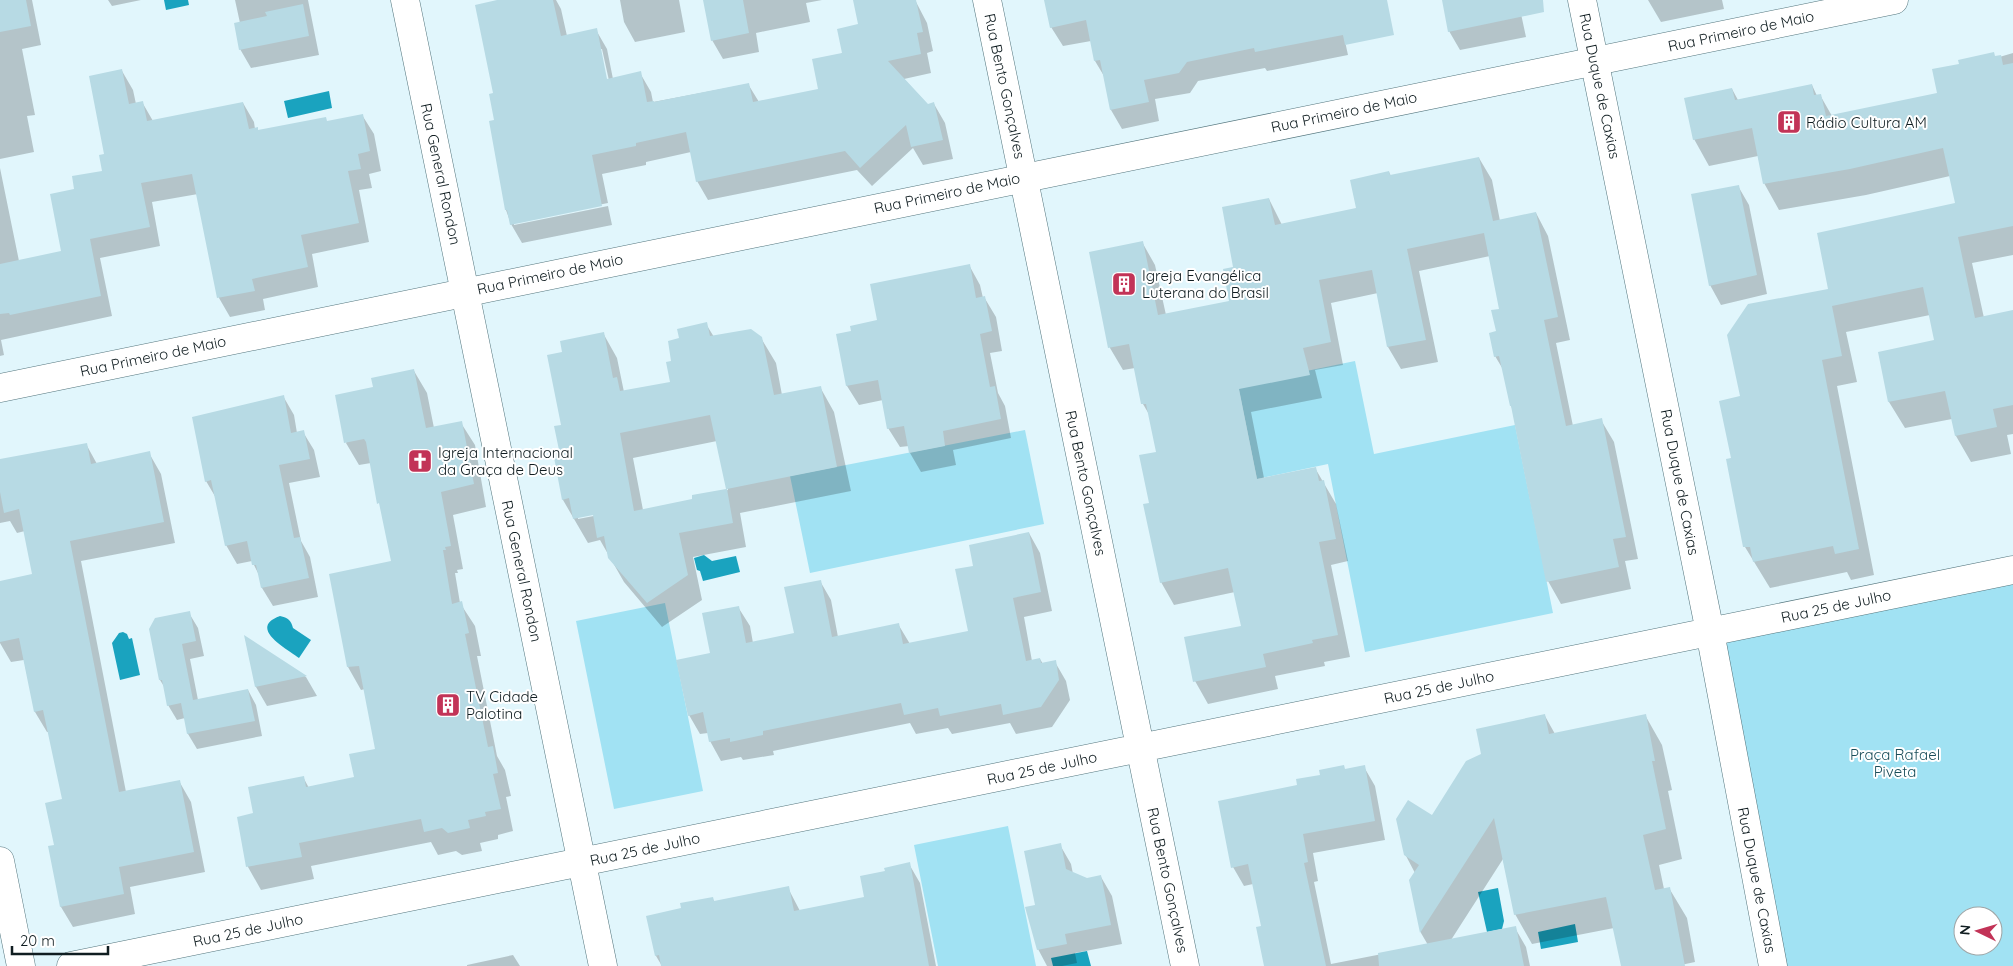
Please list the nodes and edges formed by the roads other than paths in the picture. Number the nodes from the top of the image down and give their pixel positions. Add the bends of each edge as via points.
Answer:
1 (405, 0) edge
2 (987, 0) edge
3 (1582, 0) edge
4 (1894, 0) edge
5 (1595, 61) junction
6 (1024, 178) junction
7 (465, 292) junction
8 (0, 388) edge
9 (2013, 570) edge
10 (1710, 632) junction
11 (1141, 748) junction
12 (0, 861) edge
13 (582, 862) junction
14 (21, 966) edge
15 (71, 966) edge
16 (603, 966) edge
17 (1185, 966) edge
18 (1774, 966) edge

1 - 7 street, Rua General Rondon
2 - 6 street, Rua Bento Gonçalves
3 - 5 street, Rua Duque de Caxias
4 - 5 street, Rua Primeiro de Maio
5 - 6 street, Rua Primeiro de Maio
5 - 10 street, Rua Duque de Caxias
6 - 7 street, Rua Primeiro de Maio
6 - 11 street, Rua Bento Gonçalves
7 - 8 street, Rua Primeiro de Maio
7 - 13 street, Rua General Rondon
9 - 10 street, Rua 25 de Julho
10 - 11 street, Rua 25 de Julho
10 - 18 street, Rua Duque de Caxias
11 - 13 street, Rua 25 de Julho
11 - 17 street, Rua Bento Gonçalves
12 - 14 street
13 - 15 street, Rua 25 de Julho
13 - 16 street, Rua General Rondon

